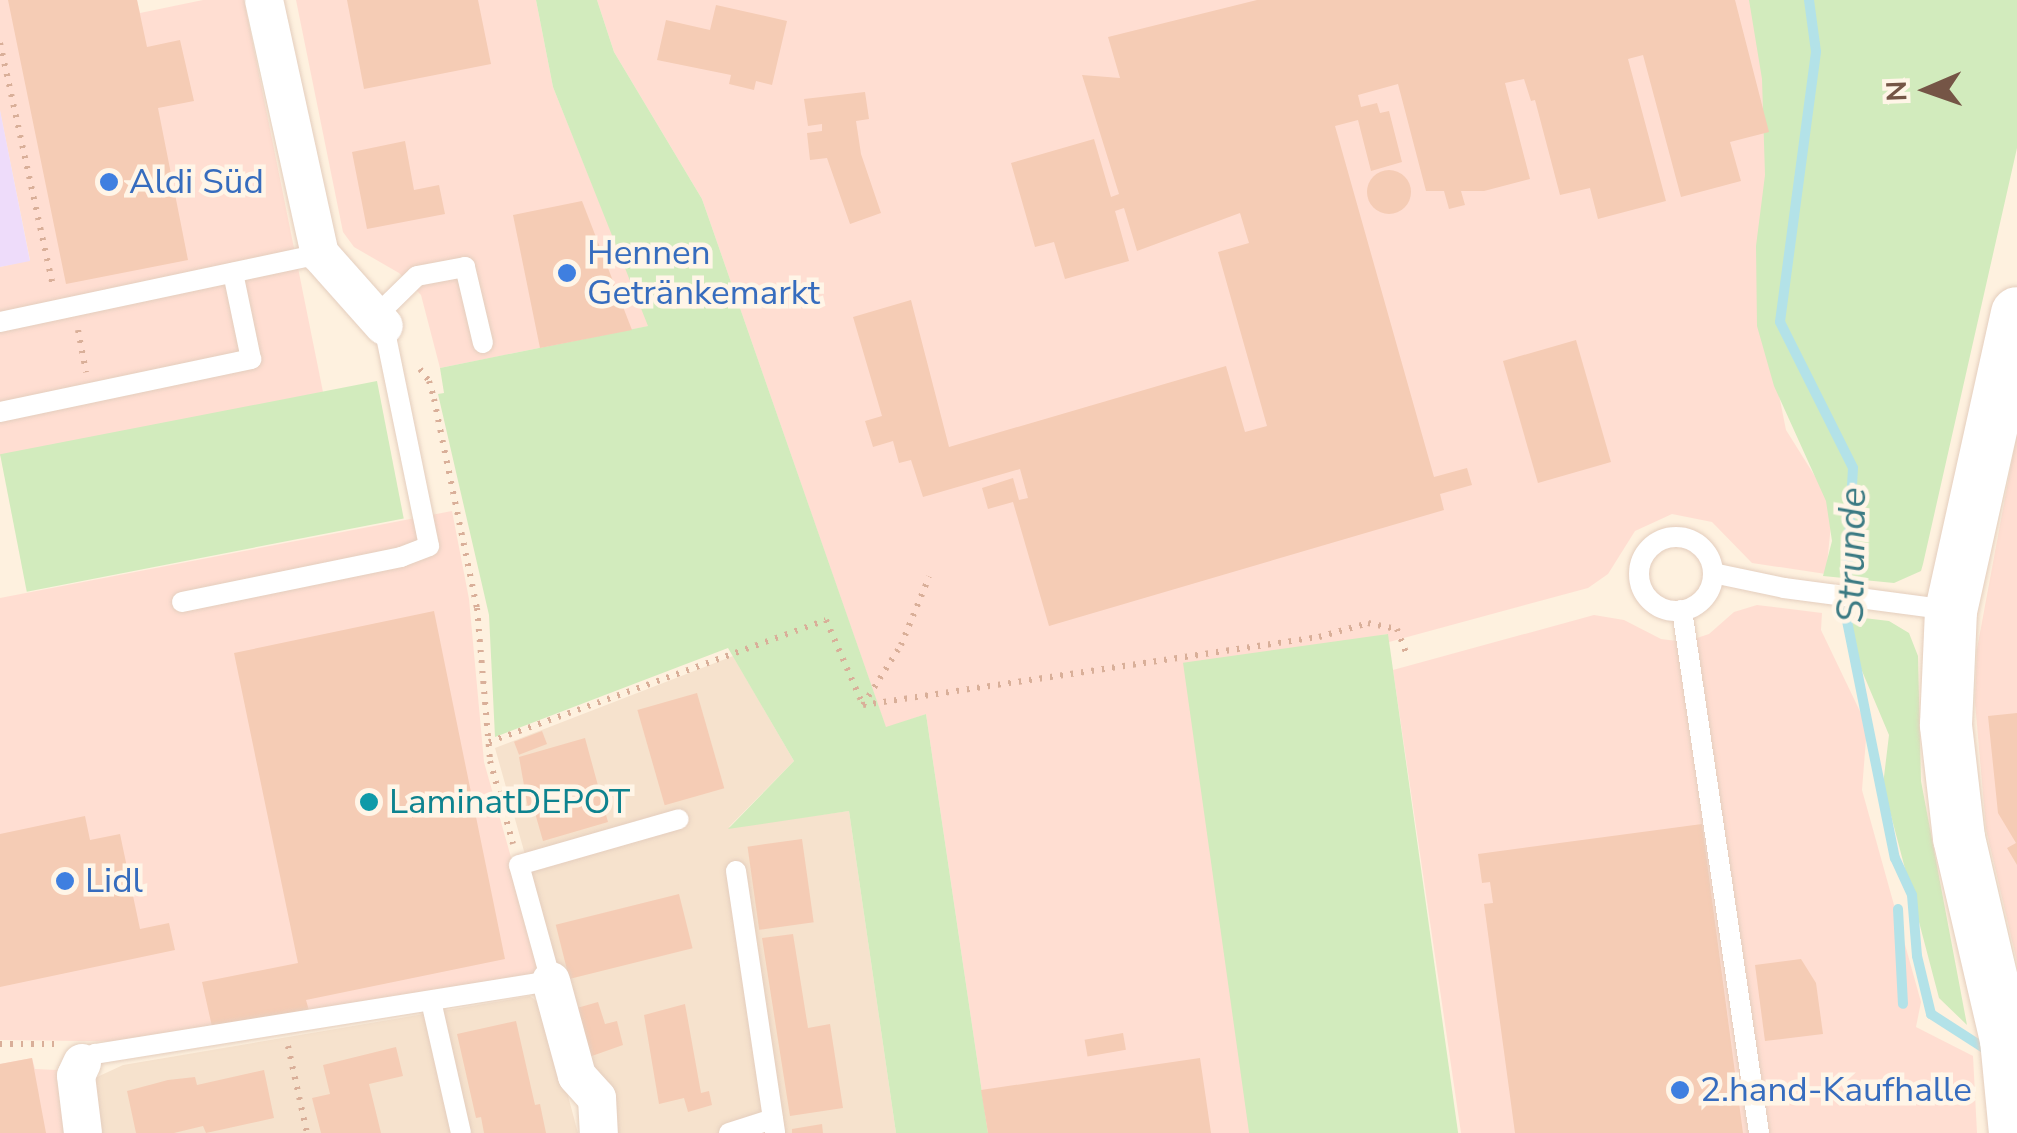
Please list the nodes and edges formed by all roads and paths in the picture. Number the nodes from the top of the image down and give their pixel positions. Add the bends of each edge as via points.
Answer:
1 (264, 0) edge
2 (0, 44) edge
3 (320, 254) junction
4 (233, 272) junction
5 (66, 308) junction
6 (2017, 313) edge
7 (380, 321) junction
8 (0, 322) edge
9 (483, 344) dead end
10 (91, 392) junction
11 (0, 412) edge
12 (1714, 573) junction
13 (929, 578) dead end
14 (182, 602) dead end
15 (1682, 610) junction
16 (1950, 611) junction
17 (1406, 653) dead end
18 (862, 705) junction
19 (679, 819) dead end
20 (518, 865) junction
21 (736, 871) dead end
22 (551, 982) junction
23 (432, 1001) junction
24 (284, 1026) junction
25 (0, 1044) edge
26 (82, 1063) junction
27 (2012, 1073) edge
28 (774, 1126) edge
29 (83, 1133) edge
30 (307, 1133) edge
31 (461, 1133) edge
32 (599, 1133) edge
33 (729, 1133) edge
34 (1758, 1133) edge

1 - 3 street
2 - 5 path
3 - 4 lane
3 - 7 street
4 - 5 lane
4 - 10 lane via 251,358
5 - 8 lane
5 - 10 path
6 - 16 street
7 - 9 lane via 417,276 465,267
7 - 14 lane via 429,546
10 - 11 lane
12 - 15 lane via 1705,598
12 - 15 lane via 1710,557 1684,537 1646,552 1640,566 1646,595 1668,610
12 - 16 lane
13 - 18 path via 901,645
15 - 34 lane
16 - 27 street via 1946,725 1959,838
17 - 18 path via 1390,624 1368,623 1319,638
18 - 20 path via 826,620 489,742
19 - 20 lane
20 - 22 lane
21 - 28 lane
22 - 23 lane
22 - 32 street via 577,1076 597,1098
23 - 24 lane
23 - 31 lane
24 - 26 lane via 95,1054
24 - 30 path
25 - 26 path via 56,1044
26 - 29 street via 76,1076
28 - 33 lane

